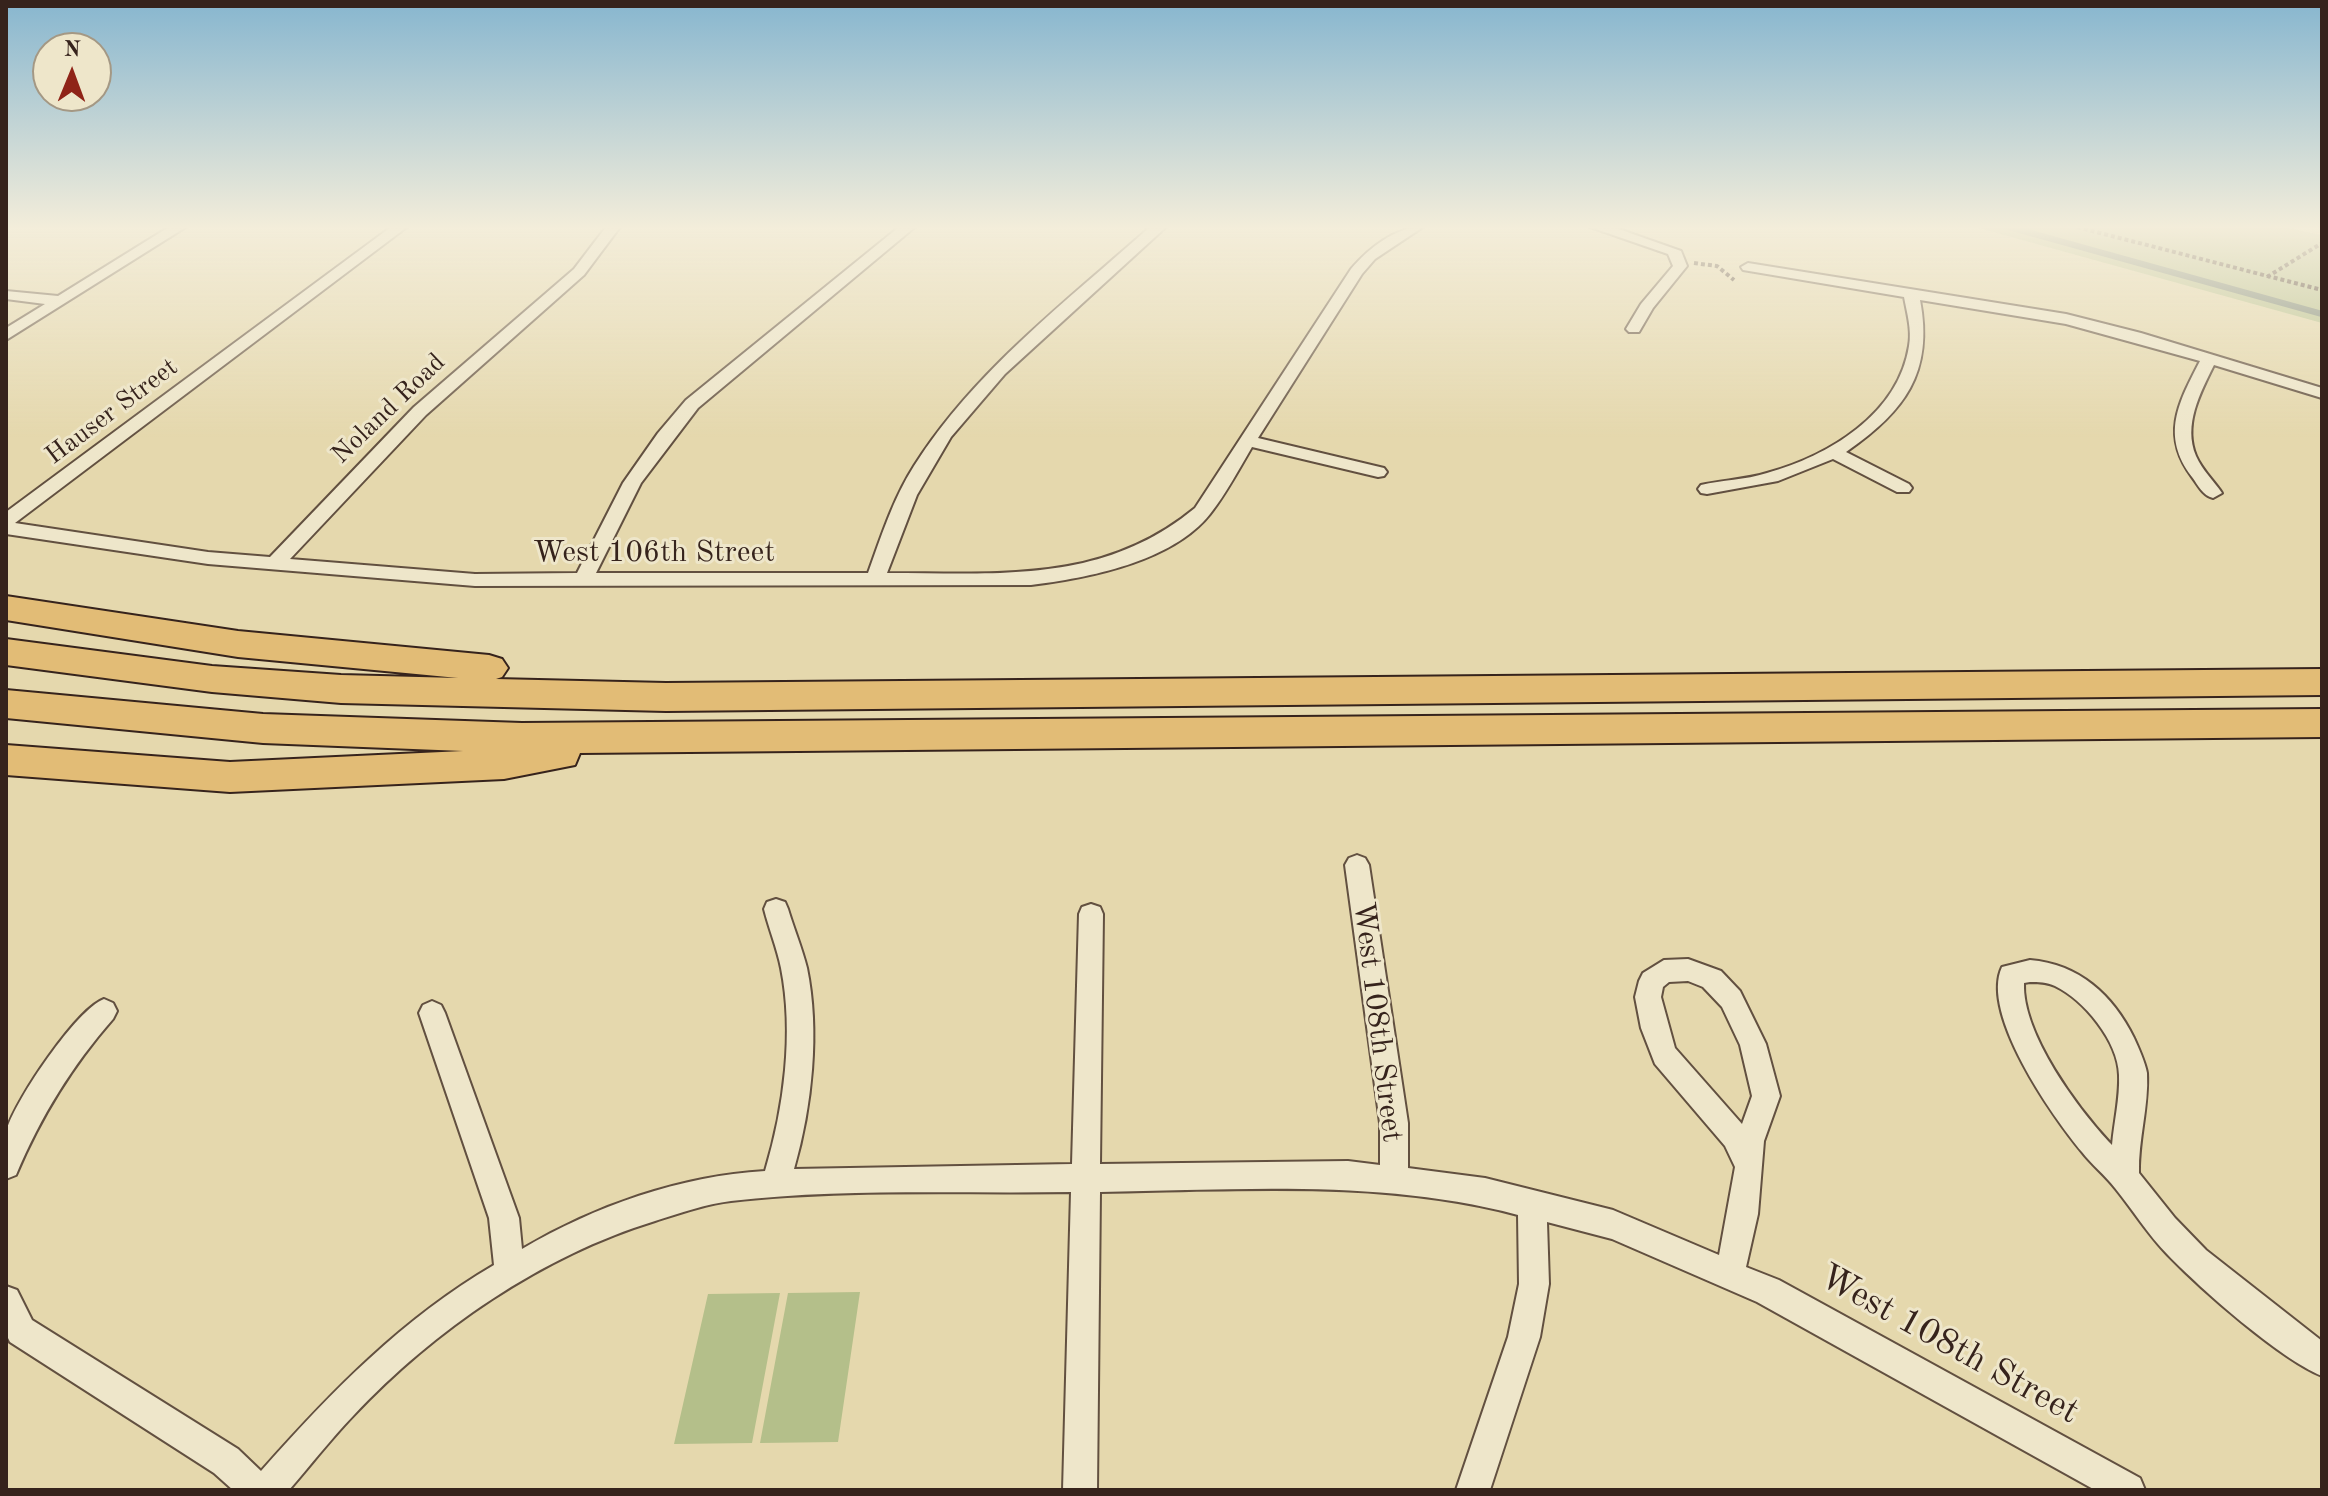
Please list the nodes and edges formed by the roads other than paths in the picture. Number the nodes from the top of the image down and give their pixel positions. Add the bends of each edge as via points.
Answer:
1 (22, 297) edge
2 (67, 297) edge
3 (306, 297) edge
4 (551, 297) edge
5 (821, 297) edge
6 (1083, 297) edge
7 (1340, 297) edge
8 (1654, 297) edge
9 (1911, 297) edge
10 (1935, 297) edge
11 (60, 301) junction
12 (1634, 329) dead end
13 (6, 335) edge
14 (2209, 358) junction
15 (2322, 393) edge
16 (1250, 441) junction
17 (1831, 451) junction
18 (1378, 472) dead end
19 (1903, 488) dead end
20 (1707, 489) dead end
21 (2213, 493) dead end
22 (6, 521) edge
23 (6, 528) edge
24 (273, 565) junction
25 (583, 581) junction
26 (875, 581) junction
27 (6, 608) edge
28 (6, 652) edge
29 (2322, 682) edge
30 (666, 697) junction
31 (6, 704) edge
32 (2322, 723) edge
33 (655, 739) junction
34 (6, 760) edge
35 (1357, 865) dead end
36 (776, 909) dead end
37 (1091, 914) dead end
38 (104, 1011) dead end
39 (432, 1013) dead end
40 (6, 1165) edge
41 (1749, 1166) junction
42 (1088, 1178) junction
43 (2125, 1178) junction
44 (1394, 1179) junction
45 (776, 1183) junction
46 (1532, 1205) junction
47 (510, 1273) junction
48 (1730, 1273) junction
49 (6, 1301) edge
50 (2322, 1360) edge
51 (257, 1490) edge
52 (267, 1490) edge
53 (1080, 1490) edge
54 (1473, 1490) edge
55 (2128, 1490) edge

1 - 11 street
2 - 11 street
3 - 22 street, Hauser Street
4 - 24 street, Noland Road via 429,403
5 - 25 street via 723,376 664,437 632,483
6 - 26 street via 951,425 902,507
7 - 16 street, West 106th Street
8 - 12 street
9 - 17 street via 1917,344 1900,394 1862,433
10 - 14 street via 2053,316
11 - 13 street
14 - 15 street
14 - 21 street via 2188,399 2183,432 2188,458
16 - 18 street
16 - 26 street, West 106th Street via 1202,512 1177,534 1131,557 1087,571 1031,579
17 - 19 street
17 - 20 street via 1766,479
23 - 24 street, West 106th Street
24 - 25 street, West 106th Street via 475,580
25 - 26 street, West 106th Street
27 - 30 highway via 238,644 542,674
28 - 30 highway via 212,679 341,689
29 - 30 highway
31 - 33 highway via 267,730
32 - 33 highway
33 - 34 highway via 504,764 230,777
35 - 44 street, West 108th Street via 1394,1123
36 - 45 street via 794,970 799,1032 786,1153
37 - 42 street
38 - 40 street via 37,1095
39 - 47 street via 504,1218
41 - 41 street via 1735,1137 1664,1055 1648,997 1652,981 1664,971 1688,970 1712,979 1731,999 1753,1044 1766,1096 1750,1141
41 - 48 street
42 - 44 street, West 108th Street
42 - 45 street, West 108th Street
42 - 53 street
43 - 43 street via 2133,1071 2121,1039 2078,985 2045,971 2011,975 2007,989 2033,1052 2089,1140
43 - 50 street via 2139,1200 2214,1277
44 - 46 street, West 108th Street via 1485,1192
45 - 47 street, West 108th Street via 730,1187 626,1215 569,1238
46 - 48 street, West 108th Street via 1613,1225
46 - 54 street via 1534,1284 1524,1337
47 - 52 street, West 108th Street via 460,1302 389,1359
48 - 55 street, West 108th Street
49 - 51 street via 21,1331 226,1461

